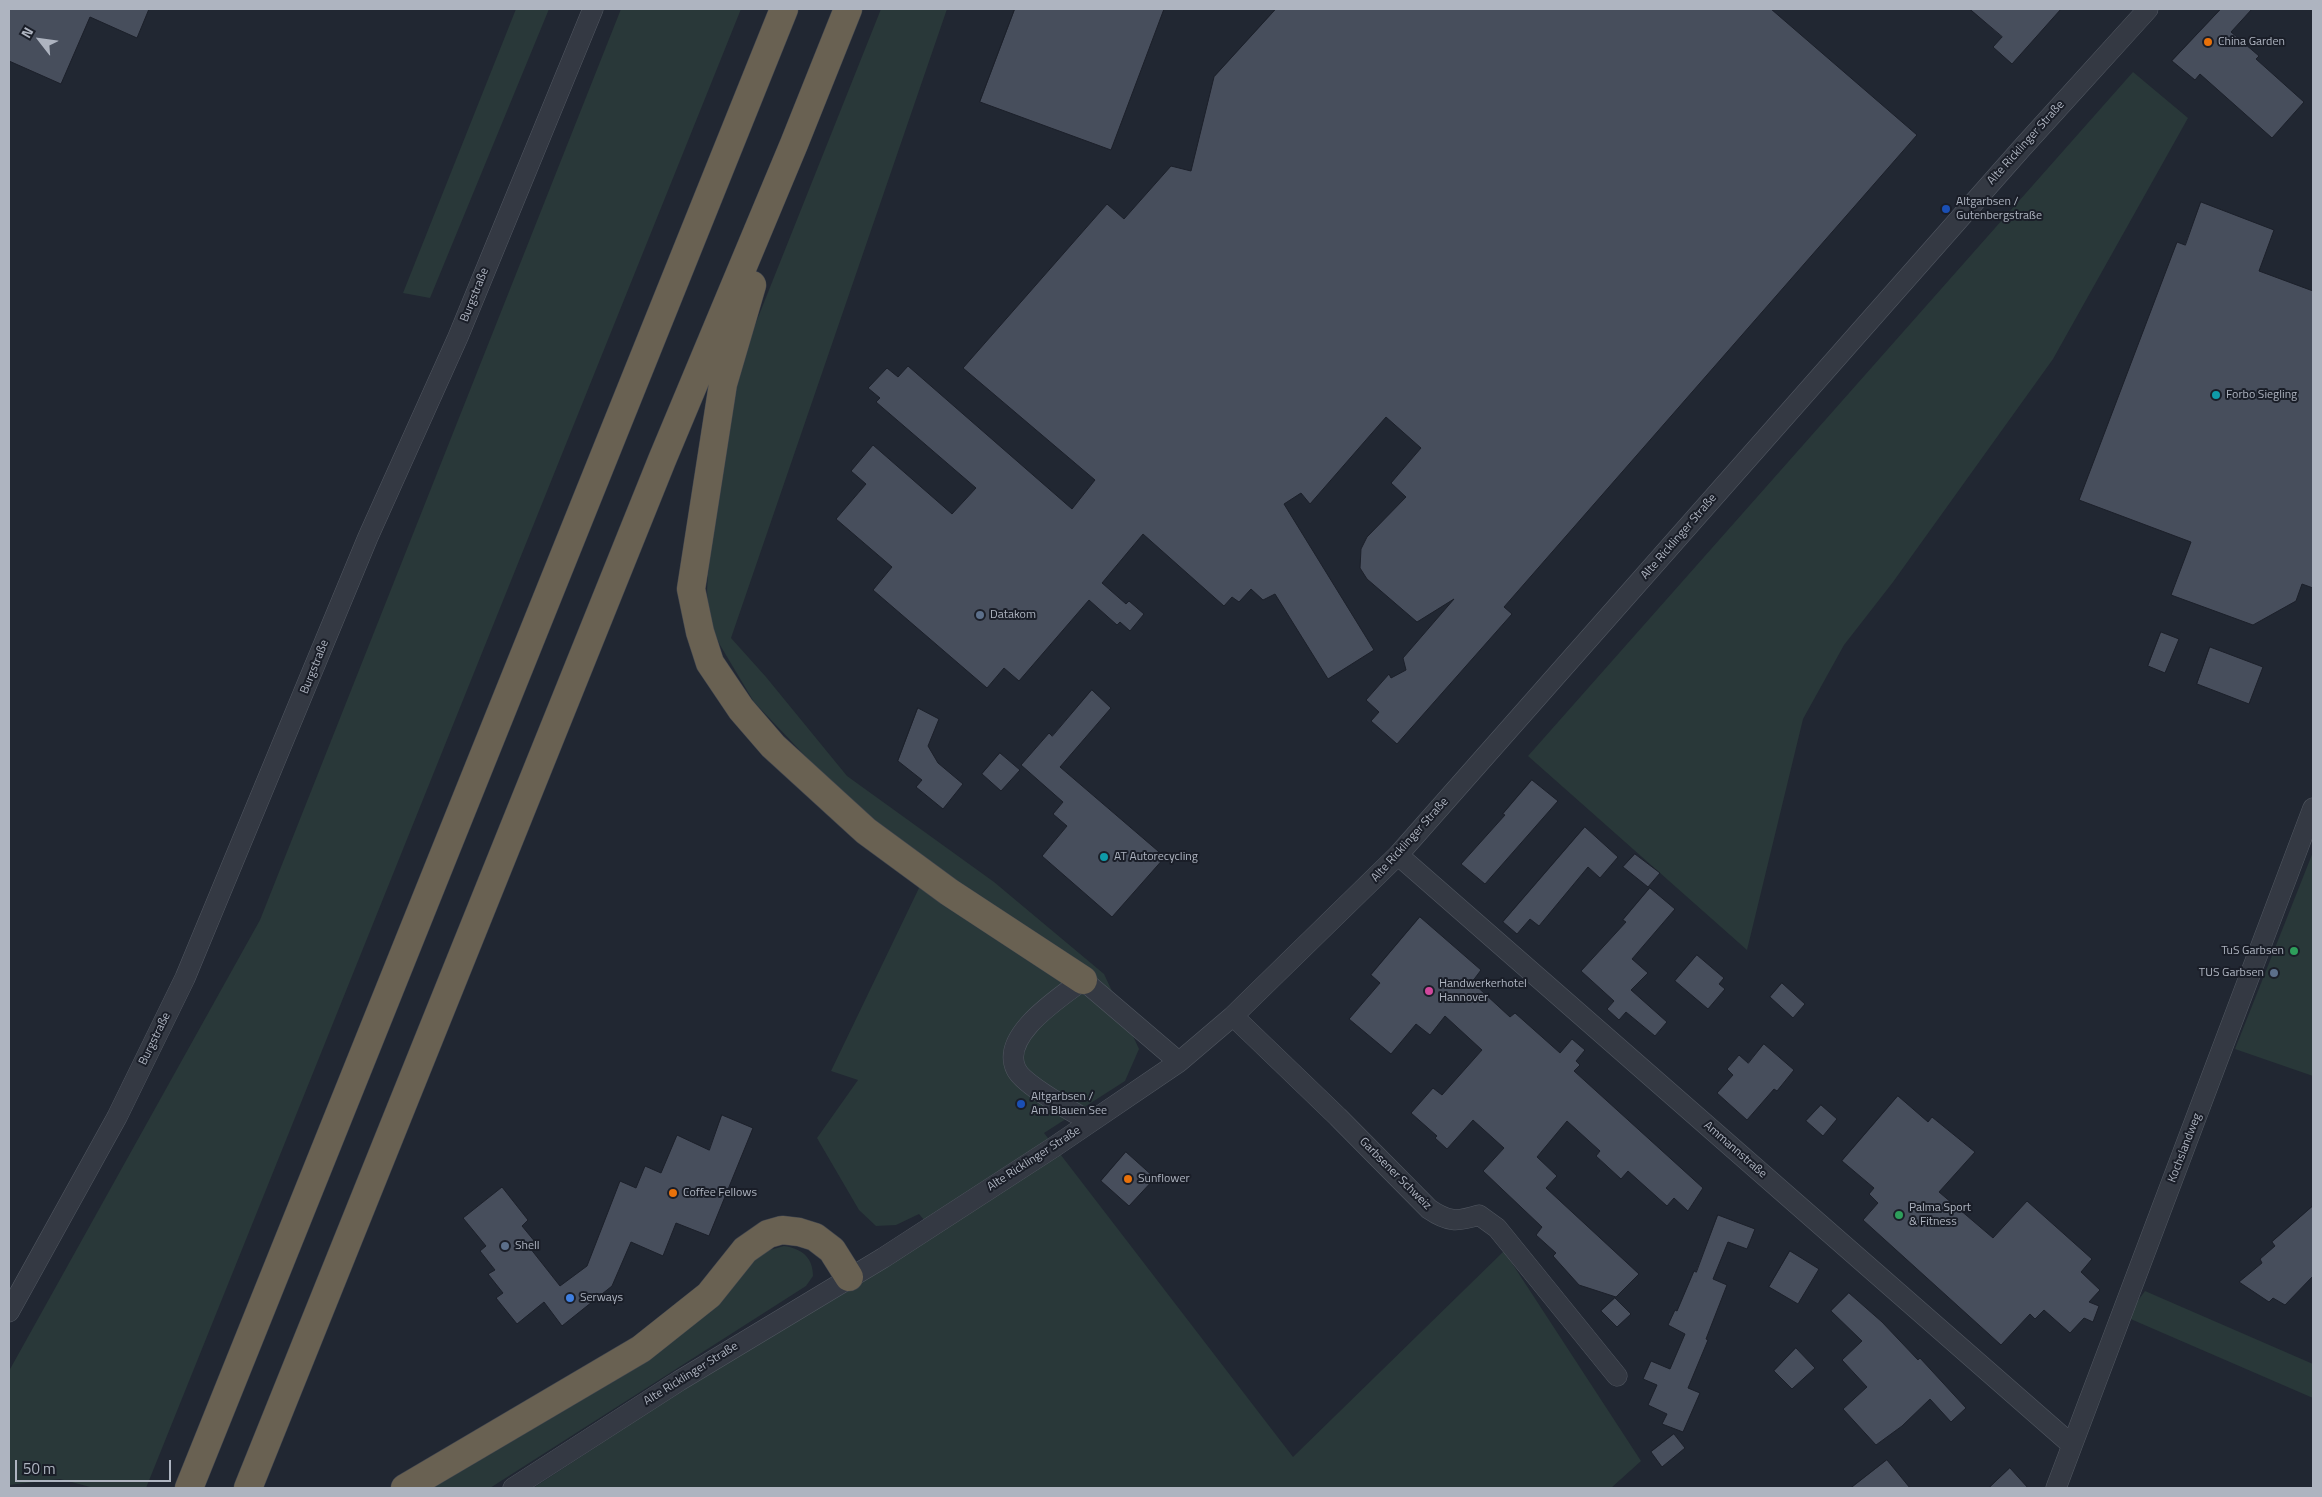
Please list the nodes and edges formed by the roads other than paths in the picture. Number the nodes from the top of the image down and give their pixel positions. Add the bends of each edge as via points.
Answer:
1 (594, 9) edge
2 (784, 9) edge
3 (848, 9) edge
4 (2148, 9) edge
5 (794, 144) junction
6 (2313, 808) edge
7 (1398, 855) junction
8 (1083, 980) junction
9 (1233, 1016) junction
10 (1179, 1062) junction
11 (1090, 1122) junction
12 (849, 1277) junction
13 (9, 1312) edge
14 (1617, 1376) dead end
15 (2072, 1445) junction
16 (189, 1488) edge
17 (248, 1488) edge
18 (405, 1488) edge
19 (513, 1488) edge
20 (2056, 1488) edge

1 - 13 street, Burgstraße via 458,337 368,537 185,978 116,1117
2 - 16 highway
3 - 5 highway
4 - 7 street, Alte Ricklinger Straße
5 - 8 highway via 723,384 691,589 704,648 741,709 773,746 866,831 949,892
5 - 17 highway via 662,460
6 - 15 street, Kochslandweg
7 - 9 street, Alte Ricklinger Straße
7 - 15 street, Ammannstraße
8 - 10 street
8 - 11 street via 1021,1033 1014,1046 1014,1058 1015,1068 1021,1076
9 - 10 street, Alte Ricklinger Straße
9 - 14 street, Garbsener Schweiz via 1429,1209 1444,1219 1463,1220 1479,1215 1498,1228
10 - 11 street, Alte Ricklinger Straße
11 - 12 street, Alte Ricklinger Straße
12 - 18 highway via 832,1250 815,1237 782,1230 768,1234 745,1250 709,1295 641,1349
12 - 19 street, Alte Ricklinger Straße
15 - 20 street, Kochslandweg

